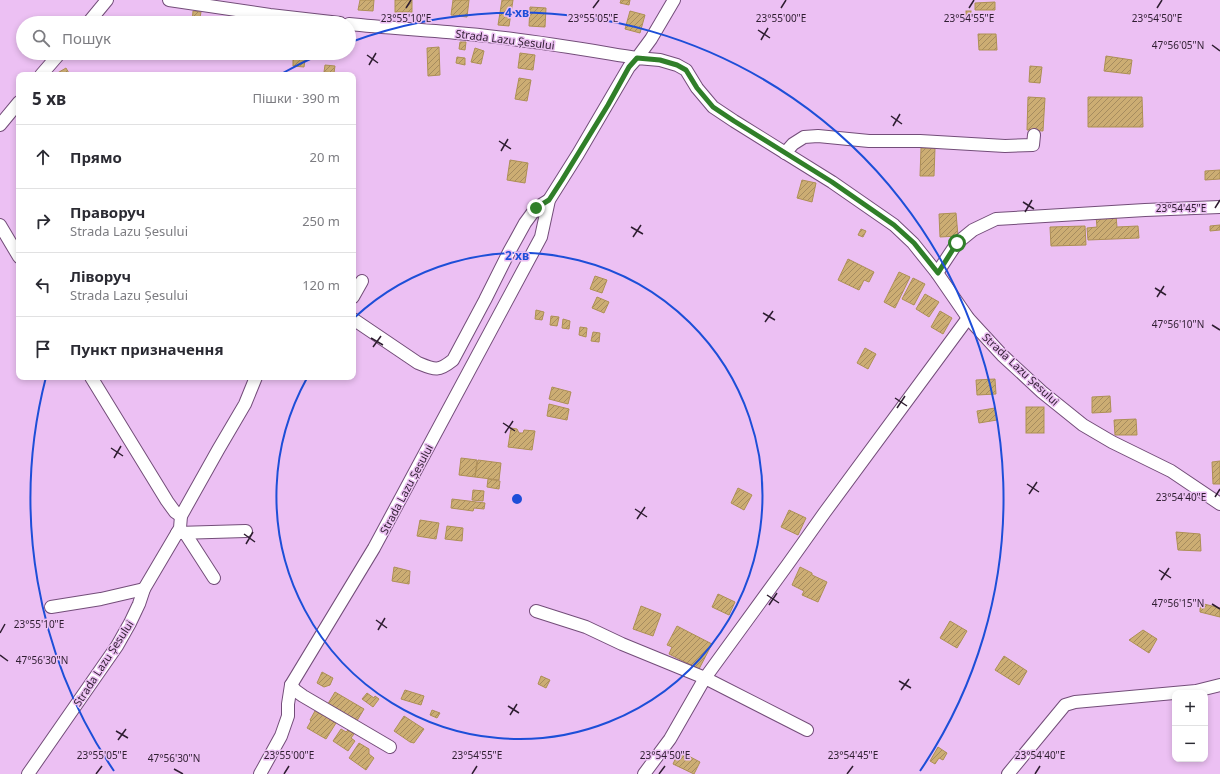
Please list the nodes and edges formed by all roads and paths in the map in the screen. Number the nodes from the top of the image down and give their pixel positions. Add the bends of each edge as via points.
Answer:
1 (107, 0) edge
2 (169, 0) edge
3 (674, 0) edge
4 (94, 16) edge
5 (279, 16) edge
6 (356, 25) edge
7 (637, 58) junction
8 (54, 60) edge
9 (44, 72) edge
10 (16, 105) edge
11 (0, 124) edge
12 (1034, 135) dead end
13 (786, 153) junction
14 (549, 200) junction
15 (1220, 207) edge
16 (0, 225) edge
17 (16, 252) edge
18 (938, 273) junction
19 (362, 281) dead end
20 (356, 292) edge
21 (968, 318) junction
22 (356, 321) edge
23 (93, 380) edge
24 (255, 380) edge
25 (1220, 504) edge
26 (181, 516) junction
27 (246, 531) dead end
28 (181, 533) junction
29 (214, 578) dead end
30 (144, 589) junction
31 (51, 607) dead end
32 (536, 611) dead end
33 (705, 678) junction
34 (291, 685) junction
35 (1220, 685) edge
36 (807, 730) dead end
37 (390, 747) dead end
38 (28, 774) edge
39 (260, 774) edge
40 (644, 774) edge
41 (1008, 774) edge

1 - 4 street
2 - 5 street
3 - 7 street, Strada Lazu Șesului
6 - 7 street, Strada Lazu Șesului via 491,36
7 - 13 street, Strada Lazu Șesului via 666,62 686,70 713,107
7 - 14 street, Strada Lazu Șesului via 629,67
8 - 9 street
10 - 11 street
12 - 13 street via 1032,145 1005,146 804,137 793,144
13 - 18 street, Strada Lazu Șesului via 894,225 914,243
14 - 22 street, Strada Lazu Șesului via 536,208 525,223 454,360 446,366 437,370 418,363
14 - 34 street, Strada Lazu Șesului via 541,237 374,548
15 - 18 street via 996,219 973,230 957,243
16 - 17 street
18 - 21 street, Strada Lazu Șesului
19 - 20 street
21 - 25 street, Strada Lazu Șesului via 1002,355 1083,425 1171,471
21 - 33 street
23 - 26 street via 167,501
24 - 26 street, Strada Lazu Șesului via 245,404
26 - 28 street, Strada Lazu Șesului
27 - 28 street
28 - 29 street
28 - 30 street, Strada Lazu Șesului
30 - 31 street
30 - 38 street, Strada Lazu Șesului via 133,617 116,646
32 - 33 street via 586,626 629,647
33 - 36 street
33 - 40 street via 670,739
34 - 37 street via 303,696
34 - 39 street, Strada Lazu Șesului via 288,716 281,736
35 - 41 street via 1196,691 1065,705

